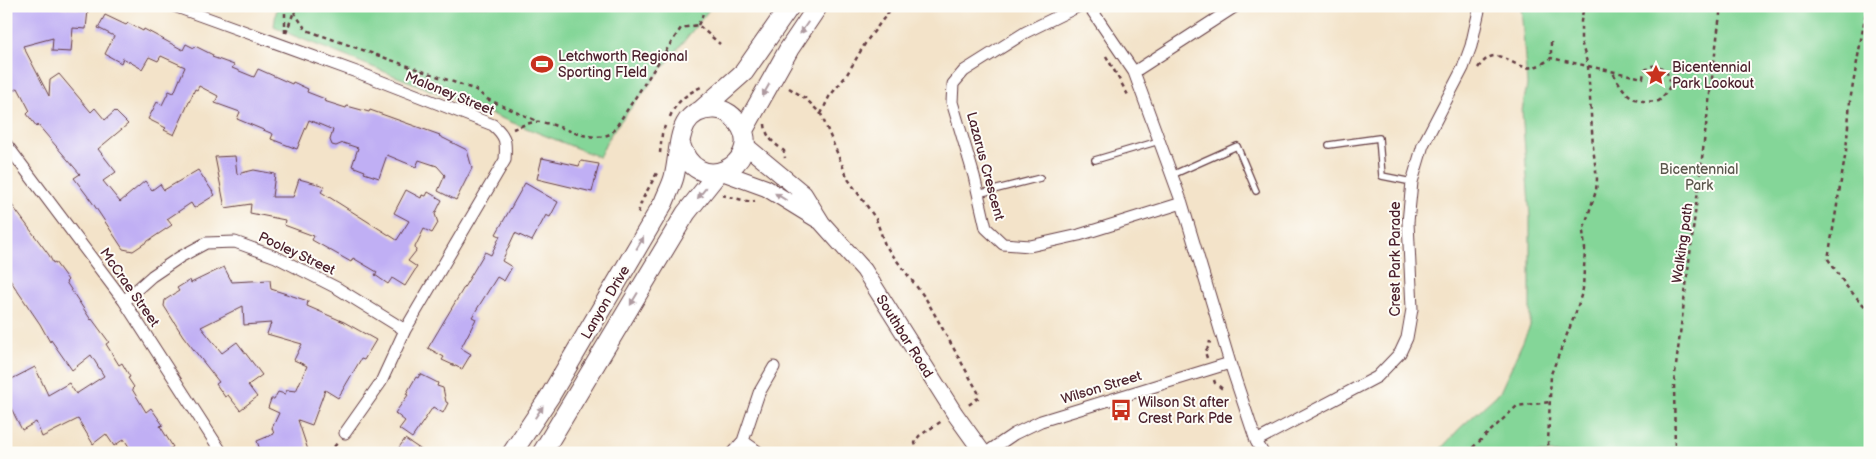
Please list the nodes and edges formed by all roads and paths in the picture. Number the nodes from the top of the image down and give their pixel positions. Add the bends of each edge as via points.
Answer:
1 (174, 6) edge
2 (285, 6) edge
3 (296, 6) edge
4 (705, 6) edge
5 (790, 6) edge
6 (818, 6) edge
7 (893, 6) edge
8 (1079, 6) edge
9 (1089, 6) edge
10 (1236, 6) edge
11 (1480, 6) edge
12 (1584, 6) edge
13 (1721, 6) edge
14 (1867, 6) edge
15 (294, 12) junction
16 (698, 25) junction
17 (1551, 42) dead end
18 (720, 44) dead end
19 (1105, 54) dead end
20 (1551, 58) junction
21 (1588, 66) junction
22 (1463, 68) junction
23 (1612, 71) junction
24 (1134, 72) junction
25 (789, 88) dead end
26 (1129, 97) dead end
27 (700, 111) junction
28 (822, 114) junction
29 (538, 122) junction
30 (503, 134) junction
31 (744, 138) junction
32 (1159, 141) junction
33 (680, 143) junction
34 (6, 144) edge
35 (1329, 146) dead end
36 (1094, 160) dead end
37 (720, 172) junction
38 (1172, 175) junction
39 (1040, 178) dead end
40 (1412, 182) junction
41 (1256, 191) dead end
42 (978, 194) junction
43 (1182, 203) junction
44 (822, 222) junction
45 (124, 301) junction
46 (1870, 312) edge
47 (404, 330) junction
48 (1210, 337) dead end
49 (1230, 363) junction
50 (774, 367) dead end
51 (1211, 369) junction
52 (1227, 396) dead end
53 (1550, 402) junction
54 (955, 414) junction
55 (345, 433) dead end
56 (742, 441) junction
57 (1256, 441) junction
58 (222, 453) edge
59 (512, 453) edge
60 (542, 453) edge
61 (732, 453) edge
62 (760, 453) edge
63 (918, 453) edge
64 (985, 453) edge
65 (1263, 453) edge
66 (1467, 453) edge
67 (1550, 453) edge
68 (1675, 453) edge

1 - 30 street, Maloney Street via 493,125
2 - 15 path via 285,37
3 - 15 path
4 - 16 path
5 - 27 main road via 744,72
6 -> 31 main road via 789,49
7 - 28 path via 829,97
8 - 42 street, Lazarus Crescent via 1026,32 964,70 953,84 952,102
9 - 24 street
10 - 24 street
11 - 22 street, Crest Park Parade
12 - 21 path via 1581,41
13 - 68 path, Walking path via 1674,382
14 - 46 path via 1828,259
15 - 29 path via 306,30 476,90 487,99
16 - 18 path
16 - 29 path via 681,28 612,132 604,137
17 - 20 path
19 - 26 path
20 - 21 path
20 - 22 path via 1527,68 1495,56 1486,58 1474,73
21 - 23 path
21 - 53 path via 1596,191 1583,231 1583,289 1551,374
22 - 40 street, Crest Park Parade via 1426,138
23 - 23 path via 1643,78 1644,70 1652,66 1662,68 1670,83 1667,93 1659,101 1641,102 1628,94
24 - 32 street
25 - 28 path
27 - 31 main road via 714,108 726,112 736,119
27 - 33 main road via 688,119 681,132
28 - 54 path via 848,179 876,220 884,245 926,299 978,392 974,402
29 - 30 path
30 - 47 street, Maloney Street via 505,160
31 - 37 main road via 737,162
31 - 44 main road, Southbar Road via 804,194
32 - 36 lane
32 - 38 street
33 - 37 main road via 692,166 703,172
59 -> 33 main road, Lanyon Drive via 550,396 664,202 674,178
34 - 45 street, McCrae Street
35 - 40 lane via 1379,138 1382,176
44 -> 37 main road, Southbar Road via 766,188
37 -> 60 main road, Lanyon Drive via 686,213
38 - 41 lane via 1237,146
38 - 43 street
39 - 42 lane
40 - 57 street, Crest Park Parade via 1408,222 1412,310 1407,338 1400,353 1377,377
42 - 43 street, Lazarus Crescent via 986,228 1003,244 1030,246
43 - 49 street
44 - 54 main road, Southbar Road via 864,270
45 - 47 street, Pooley Street via 152,276 206,243 235,242 276,257 337,288
45 - 58 street, McCrae Street
47 - 55 street, Maloney Street via 381,382
48 - 51 path via 1205,352
49 - 51 street, Wilson Street
49 - 57 street
50 - 56 street via 759,393
51 - 52 path via 1215,383 1224,389
51 - 64 street, Wilson Street via 1030,425
53 - 66 path via 1517,406
53 - 67 path
54 - 63 path via 918,436 915,443
54 - 64 main road, Southbar Road
56 - 61 street
56 - 62 street
57 - 65 street

